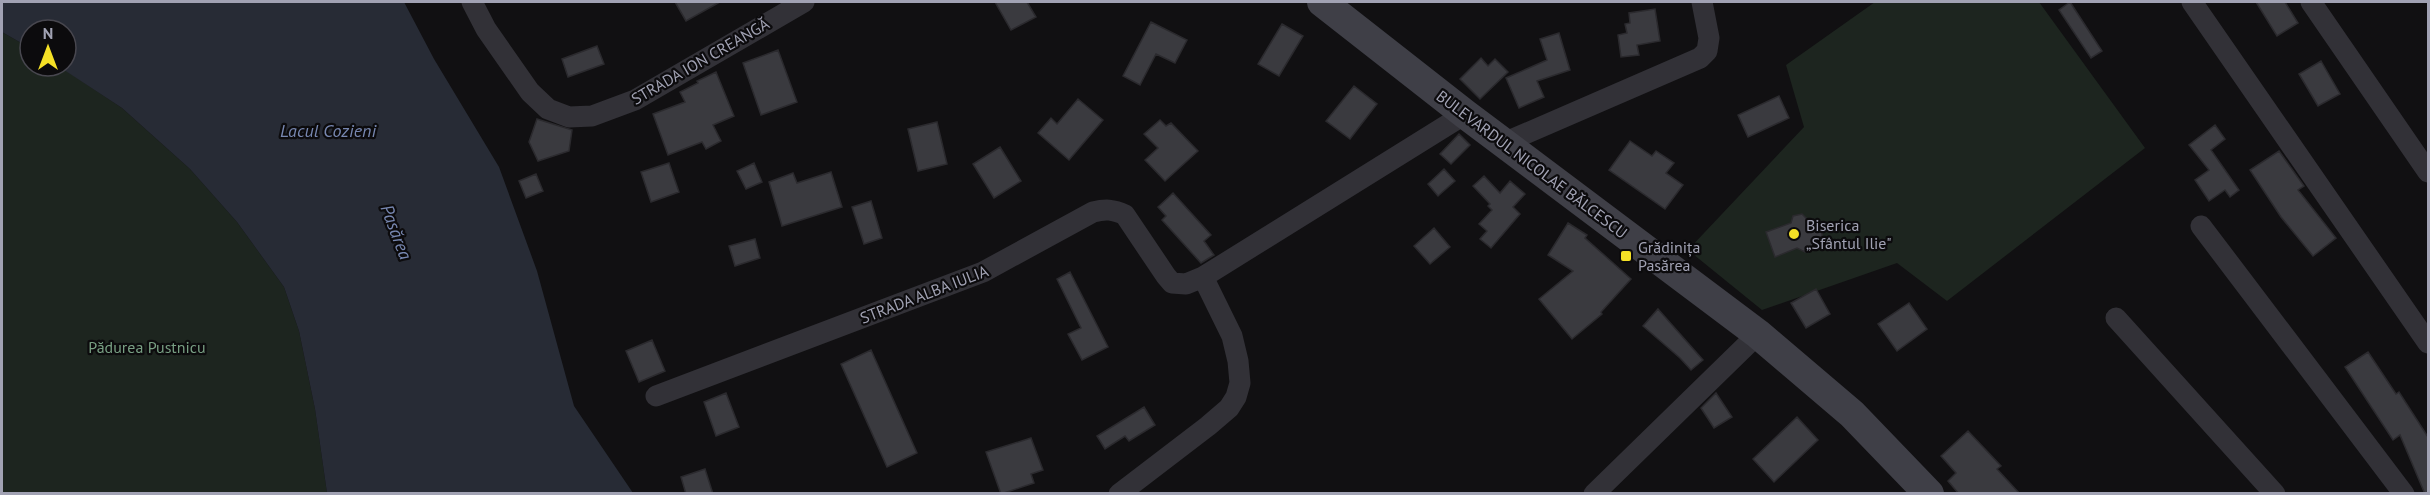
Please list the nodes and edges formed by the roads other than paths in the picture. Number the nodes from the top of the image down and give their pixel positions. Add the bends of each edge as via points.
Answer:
1 (472, 2) edge
2 (804, 2) edge
3 (1322, 2) edge
4 (1702, 2) edge
5 (2192, 2) edge
6 (2311, 2) edge
7 (1465, 114) junction
8 (1504, 143) junction
9 (2428, 172) edge
10 (2201, 226) dead end
11 (1203, 277) junction
12 (2116, 318) dead end
13 (1758, 334) junction
14 (2428, 343) edge
15 (656, 396) dead end
16 (1119, 494) edge
17 (1594, 494) edge
18 (1929, 494) edge
19 (2275, 494) edge
20 (2404, 494) edge

1 - 2 street, STRADA ION CREANGĂ via 530,93 548,109 569,117 592,116 635,100
3 - 7 main road, BULEVARDUL NICOLAE BĂLCESCU
4 - 8 street via 1709,38 1707,51 1700,58
5 - 14 street
6 - 9 street
7 - 8 main road, BULEVARDUL NICOLAE BĂLCESCU
7 - 11 street, STRADA ALBA IULIA
8 - 13 main road, BULEVARDUL NICOLAE BĂLCESCU
10 - 20 street
11 - 15 street, STRADA ALBA IULIA via 1186,284 1172,283 1125,214 1105,209 983,272
11 - 16 street via 1232,336 1239,361 1236,398 1208,426
12 - 19 street
13 - 17 street
13 - 18 main road, BULEVARDUL NICOLAE BĂLCESCU via 1852,414

